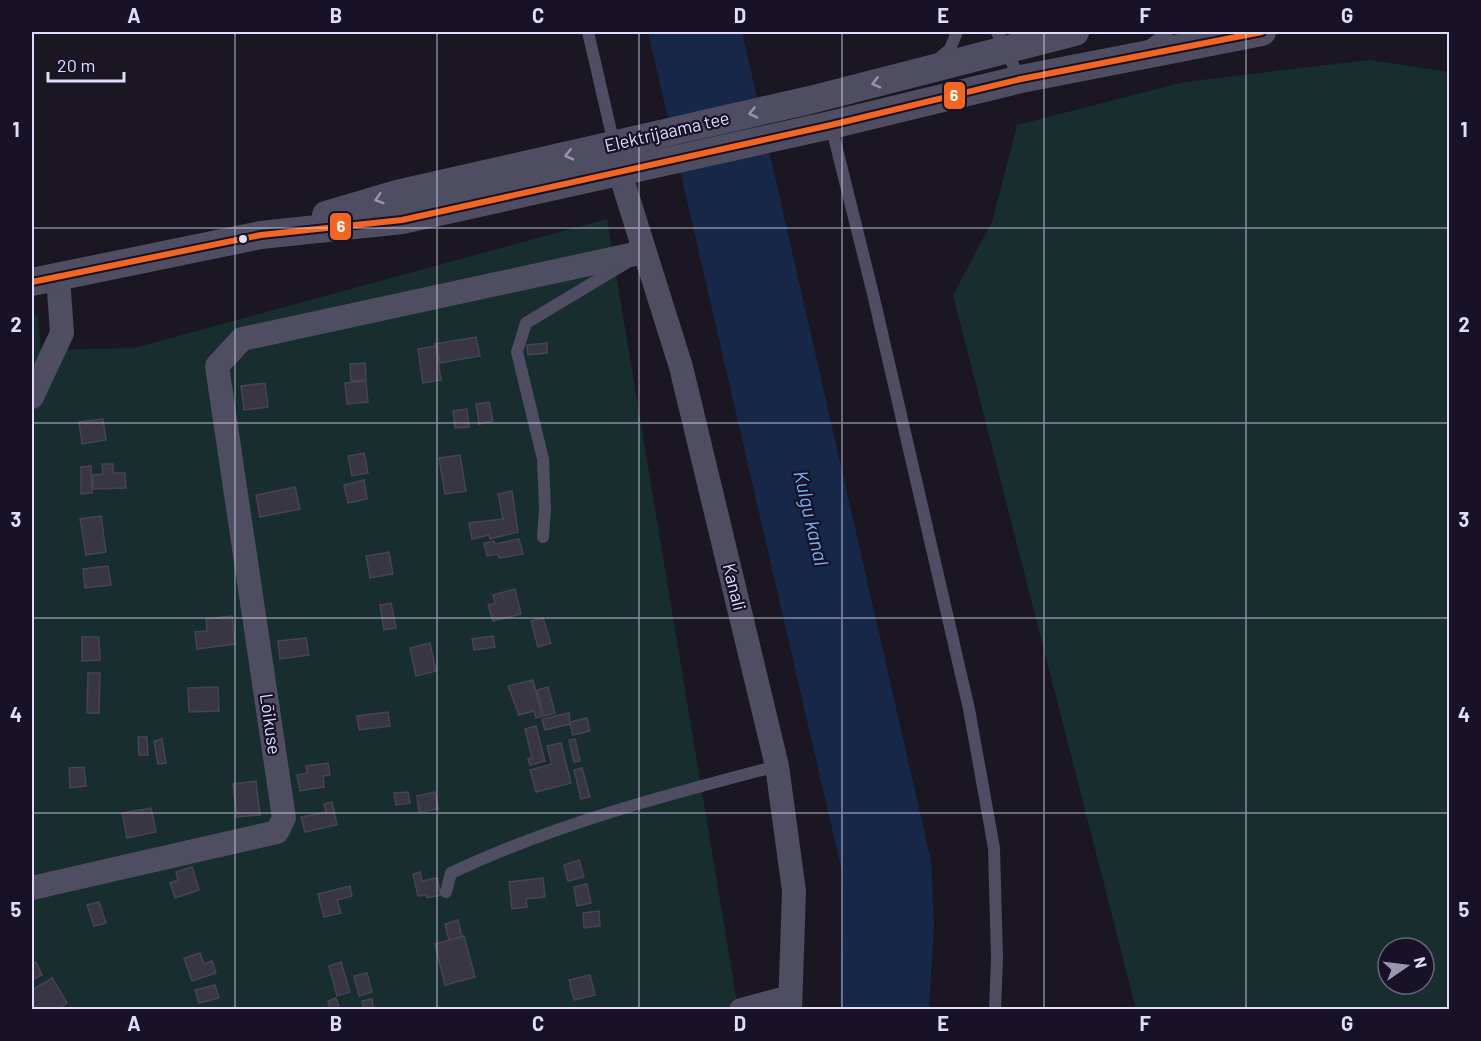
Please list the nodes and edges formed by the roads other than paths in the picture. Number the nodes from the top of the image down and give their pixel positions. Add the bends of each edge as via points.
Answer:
1 (588, 32) edge
2 (957, 32) edge
3 (1075, 32) edge
4 (1167, 32) edge
5 (1262, 32) edge
6 (1001, 40) edge
7 (1138, 56) junction
8 (924, 70) junction
9 (1021, 79) junction
10 (823, 127) junction
11 (621, 158) junction
12 (644, 252) junction
13 (45, 280) edge
14 (32, 397) edge
15 (543, 537) dead end
16 (777, 766) junction
17 (32, 888) edge
18 (447, 892) dead end
19 (790, 1003) edge
20 (741, 1010) edge
21 (995, 1010) edge

1 - 11 lane
2 - 8 lane via 950,49
3 - 6 street, Elektrijaama tee
4 - 7 lane
5 - 7 street, Elektrijaama tee
6 - 8 street, Elektrijaama tee
6 - 9 lane
7 - 9 street, Elektrijaama tee
8 -> 11 street, Elektrijaama tee
9 - 10 street, Elektrijaama tee
10 - 11 street, Elektrijaama tee
10 - 21 lane via 873,294 969,709 994,848
11 - 12 street, Kanali
11 - 13 street, Elektrijaama tee via 397,194 261,235
12 - 15 lane via 526,323 517,352 543,459
12 - 16 street, Kanali via 681,367
12 - 17 street, Lõikuse via 242,339 217,366 284,818 278,832
13 - 14 street via 63,333
16 - 18 lane via 654,798 500,850 451,873
16 - 19 street, Kanali via 794,891
19 - 20 street

